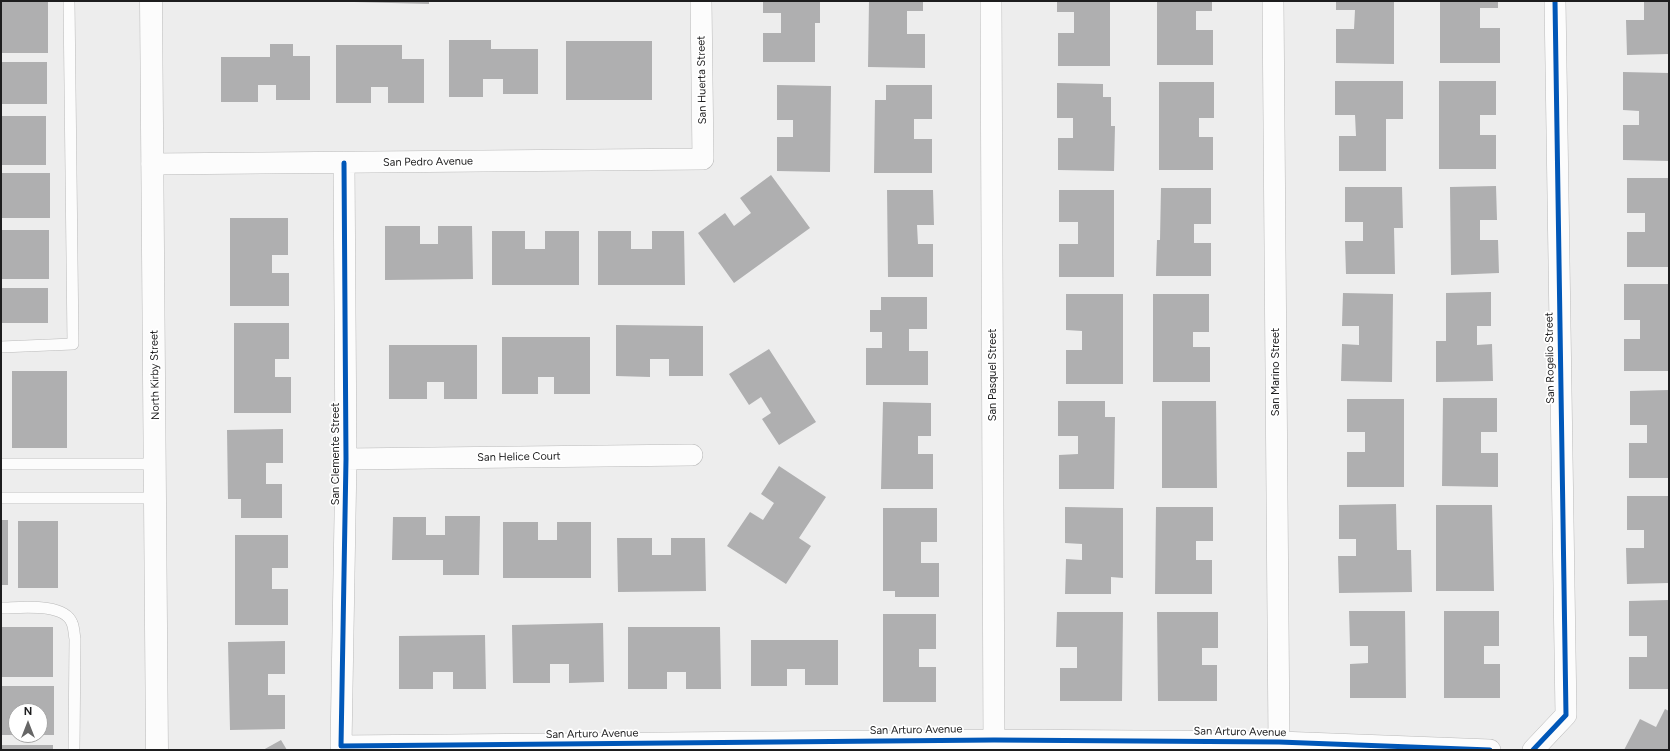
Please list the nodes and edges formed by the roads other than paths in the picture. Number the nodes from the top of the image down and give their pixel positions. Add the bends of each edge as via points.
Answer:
1 (69, 1) edge
2 (151, 1) edge
3 (701, 1) edge
4 (991, 1) edge
5 (1273, 1) edge
6 (1555, 1) edge
7 (703, 159) joint
8 (344, 162) junction
9 (152, 164) junction
10 (1, 347) edge
11 (692, 455) dead end
12 (346, 459) junction
13 (1, 464) edge
14 (156, 464) junction
15 (1, 498) edge
16 (155, 498) junction
17 (1, 608) edge
18 (1279, 742) junction
19 (994, 745) edge
20 (342, 746) joint
21 (74, 750) edge
22 (157, 750) edge
23 (1490, 750) edge
24 (1533, 750) edge

1 - 10 lane via 73,344
2 - 9 street, North Kirby Street
3 - 7 street, San Huerta Street
4 - 19 street, San Pasquel Street
5 - 18 street, San Marino Street
6 - 24 street, San Rogelio Street via 1566,715
7 - 8 street, San Pedro Avenue
8 - 9 street, San Pedro Avenue
8 - 12 street, San Clemente Street
9 - 14 street, North Kirby Street
11 - 12 street, San Helice Court
12 - 20 street, San Clemente Street
13 - 14 lane
14 - 16 street, North Kirby Street
15 - 16 lane
16 - 22 street, North Kirby Street
17 - 21 lane via 53,608 72,622 75,638
18 - 19 street, San Arturo Avenue
18 - 23 street, San Arturo Avenue
19 - 20 street, San Arturo Avenue

